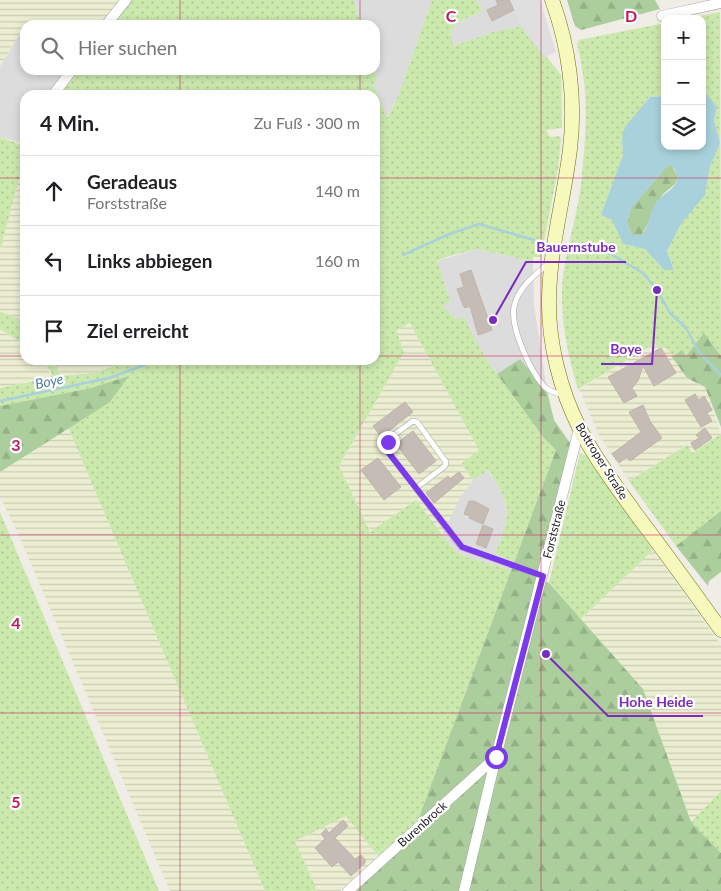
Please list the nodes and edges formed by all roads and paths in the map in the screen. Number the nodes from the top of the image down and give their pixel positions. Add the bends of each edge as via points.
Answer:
1 (126, 0) edge
2 (552, 0) edge
3 (721, 3) edge
4 (667, 15) edge
5 (110, 20) edge
6 (68, 75) edge
7 (57, 90) edge
8 (552, 260) junction
9 (566, 396) junction
10 (580, 429) junction
11 (416, 488) junction
12 (543, 576) junction
13 (721, 630) edge
14 (496, 757) junction
15 (348, 891) edge
16 (464, 891) edge

1 - 5 street
2 - 8 main road, Bottroper Straße via 564,39 571,80 570,147
3 - 4 street
6 - 7 street
8 - 9 main road, Bottroper Straße via 549,299 552,337
8 - 9 lane via 521,290 514,306 513,320 521,347 544,386
9 - 10 main road, Bottroper Straße
10 - 12 street, Forststraße
10 - 13 main road, Bottroper Straße via 616,486
11 - 11 lane via 446,462 413,420 391,437 387,447
11 - 12 lane via 462,547
12 - 14 street, Forststraße
14 - 15 street, Burenbrock
14 - 16 street, Forststraße

